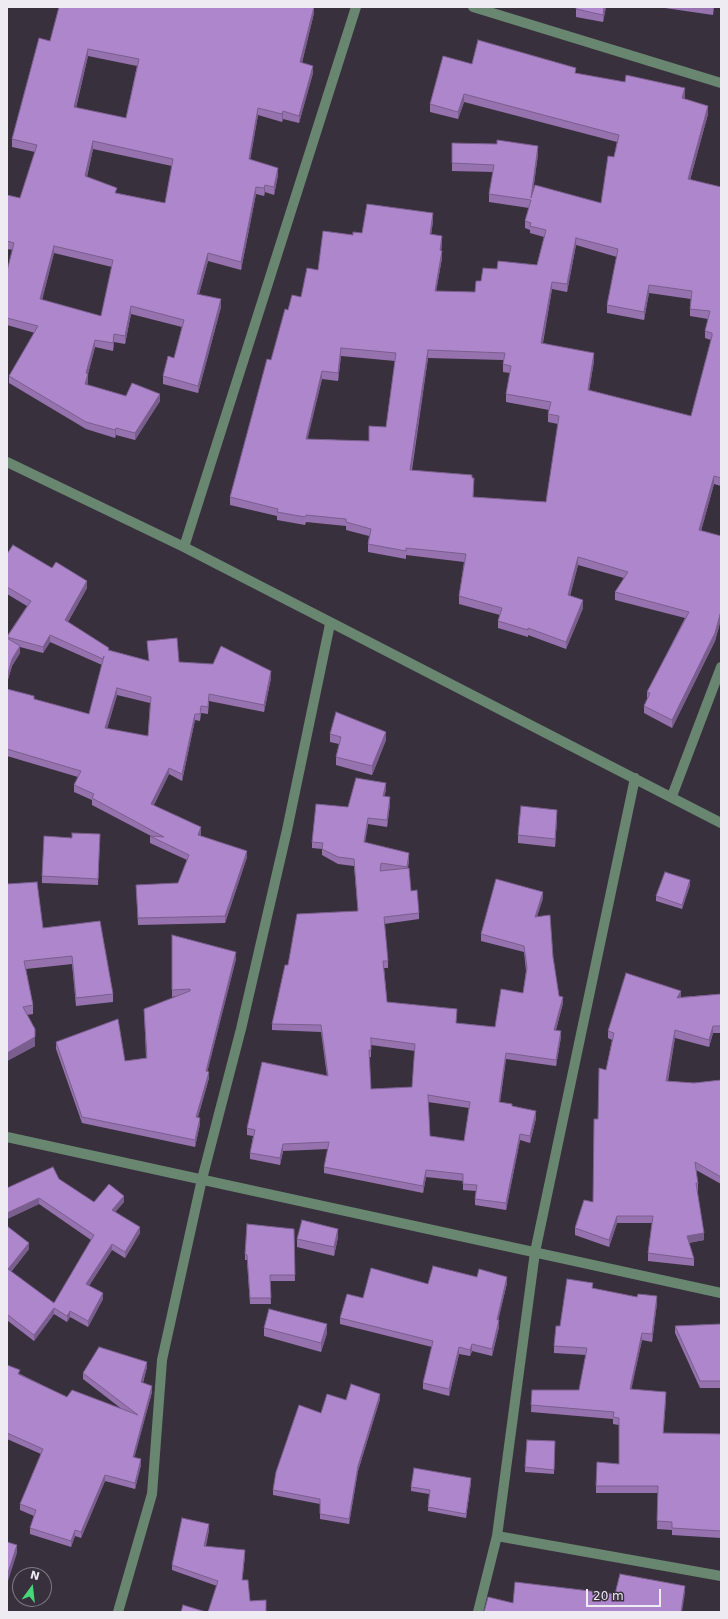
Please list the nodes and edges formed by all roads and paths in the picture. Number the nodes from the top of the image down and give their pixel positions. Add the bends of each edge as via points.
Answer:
1 (356, 7) edge
2 (473, 7) edge
3 (721, 83) edge
4 (7, 462) edge
5 (184, 547) junction
6 (330, 624) junction
7 (721, 667) edge
8 (634, 778) junction
9 (672, 796) junction
10 (721, 823) edge
11 (7, 1137) edge
12 (202, 1179) junction
13 (535, 1252) junction
14 (721, 1293) edge
15 (497, 1536) junction
16 (721, 1576) edge
17 (118, 1612) edge
18 (478, 1612) edge

1 - 5 street
2 - 3 street
4 - 5 street
5 - 6 street
6 - 8 street
6 - 12 street via 245,1014
7 - 9 street
8 - 9 street
8 - 13 street
9 - 10 street
11 - 12 street
12 - 13 street
12 - 17 street via 162,1360 152,1494
13 - 14 street
13 - 15 street
15 - 16 street
15 - 18 street

